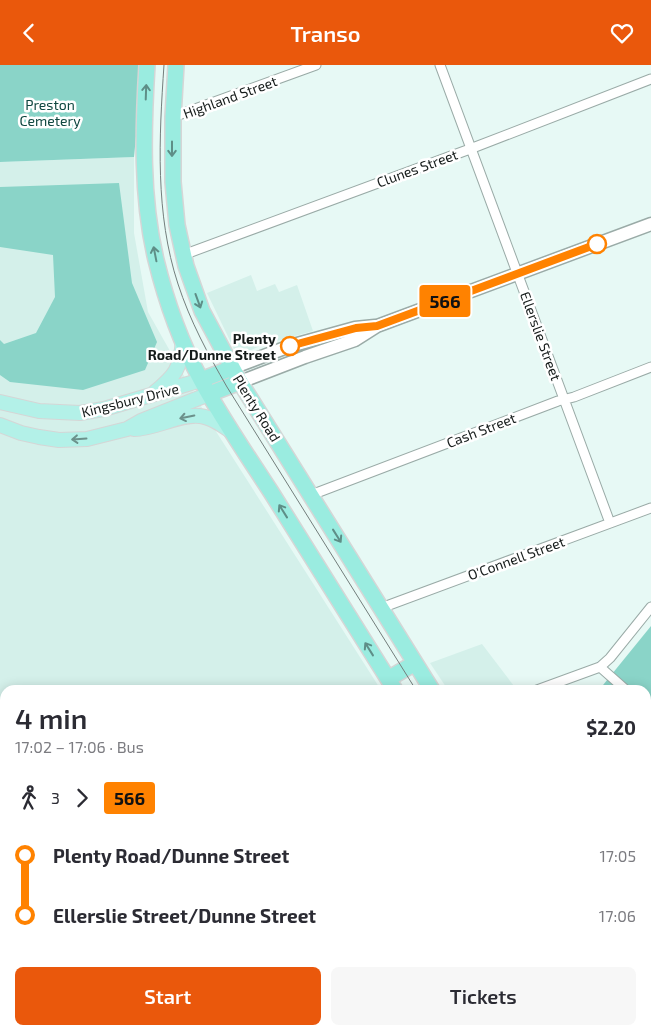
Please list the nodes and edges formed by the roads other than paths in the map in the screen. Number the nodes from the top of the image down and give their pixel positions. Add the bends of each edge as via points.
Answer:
1 (147, 65) edge
2 (176, 65) edge
3 (316, 65) edge
4 (440, 65) edge
5 (651, 79) edge
6 (173, 117) junction
7 (470, 149) junction
8 (651, 224) edge
9 (183, 255) junction
10 (518, 274) junction
11 (377, 326) junction
12 (183, 341) junction
13 (309, 341) junction
14 (325, 350) junction
15 (305, 357) junction
16 (256, 358) junction
17 (651, 367) edge
18 (232, 368) junction
19 (201, 380) junction
20 (240, 382) junction
21 (209, 394) junction
22 (150, 396) junction
23 (564, 399) junction
24 (0, 402) edge
25 (4, 429) edge
26 (127, 429) junction
27 (232, 431) junction
28 (311, 495) junction
29 (651, 508) edge
30 (610, 523) junction
31 (651, 607) edge
32 (381, 608) junction
33 (415, 663) junction
34 (600, 667) junction
35 (392, 684) edge
36 (429, 685) edge
37 (551, 685) edge
38 (620, 685) edge

12 -> 1 highway via 156,260 149,219 145,167
2 - 6 highway, Plenty Road
3 - 6 street, Highland Street
4 - 7 street, Ellerslie Street
5 - 7 street, Clunes Street
6 -> 9 highway, Plenty Road via 172,182
7 - 9 street, Clunes Street
7 - 10 street, Ellerslie Street
8 - 10 main road
9 -> 18 highway, Plenty Road via 202,311
10 - 11 main road
10 - 23 street, Ellerslie Street
11 - 13 main road via 356,328
11 - 14 main road via 356,340
12 - 19 highway
12 - 22 main road via 175,374
13 - 14 main road
13 - 16 main road
14 - 15 main road
15 - 16 main road via 289,354 259,363
15 - 20 main road
16 - 18 main road
17 - 23 street, Cash Street
18 - 19 highway
18 - 20 highway, Plenty Road
19 - 21 highway
19 - 22 main road, Kingsbury Drive
20 - 21 highway
20 - 28 highway, Plenty Road
21 - 26 main road, Kingsbury Drive
21 - 27 highway
22 - 24 main road, Kingsbury Drive via 80,413 39,411
23 - 28 street, Cash Street
23 - 30 street, Ellerslie Street
26 -> 25 main road, Kingsbury Drive via 87,439 67,440
27 -> 26 main road via 202,416 191,415 145,429
35 -> 27 highway
28 -> 32 highway, Plenty Road
29 - 30 street, O'Connell Street
30 - 32 street, O'Connell Street
31 - 34 street
32 - 33 highway, Plenty Road
33 - 35 highway
33 - 36 highway, Plenty Road
34 - 37 street
34 - 38 street

